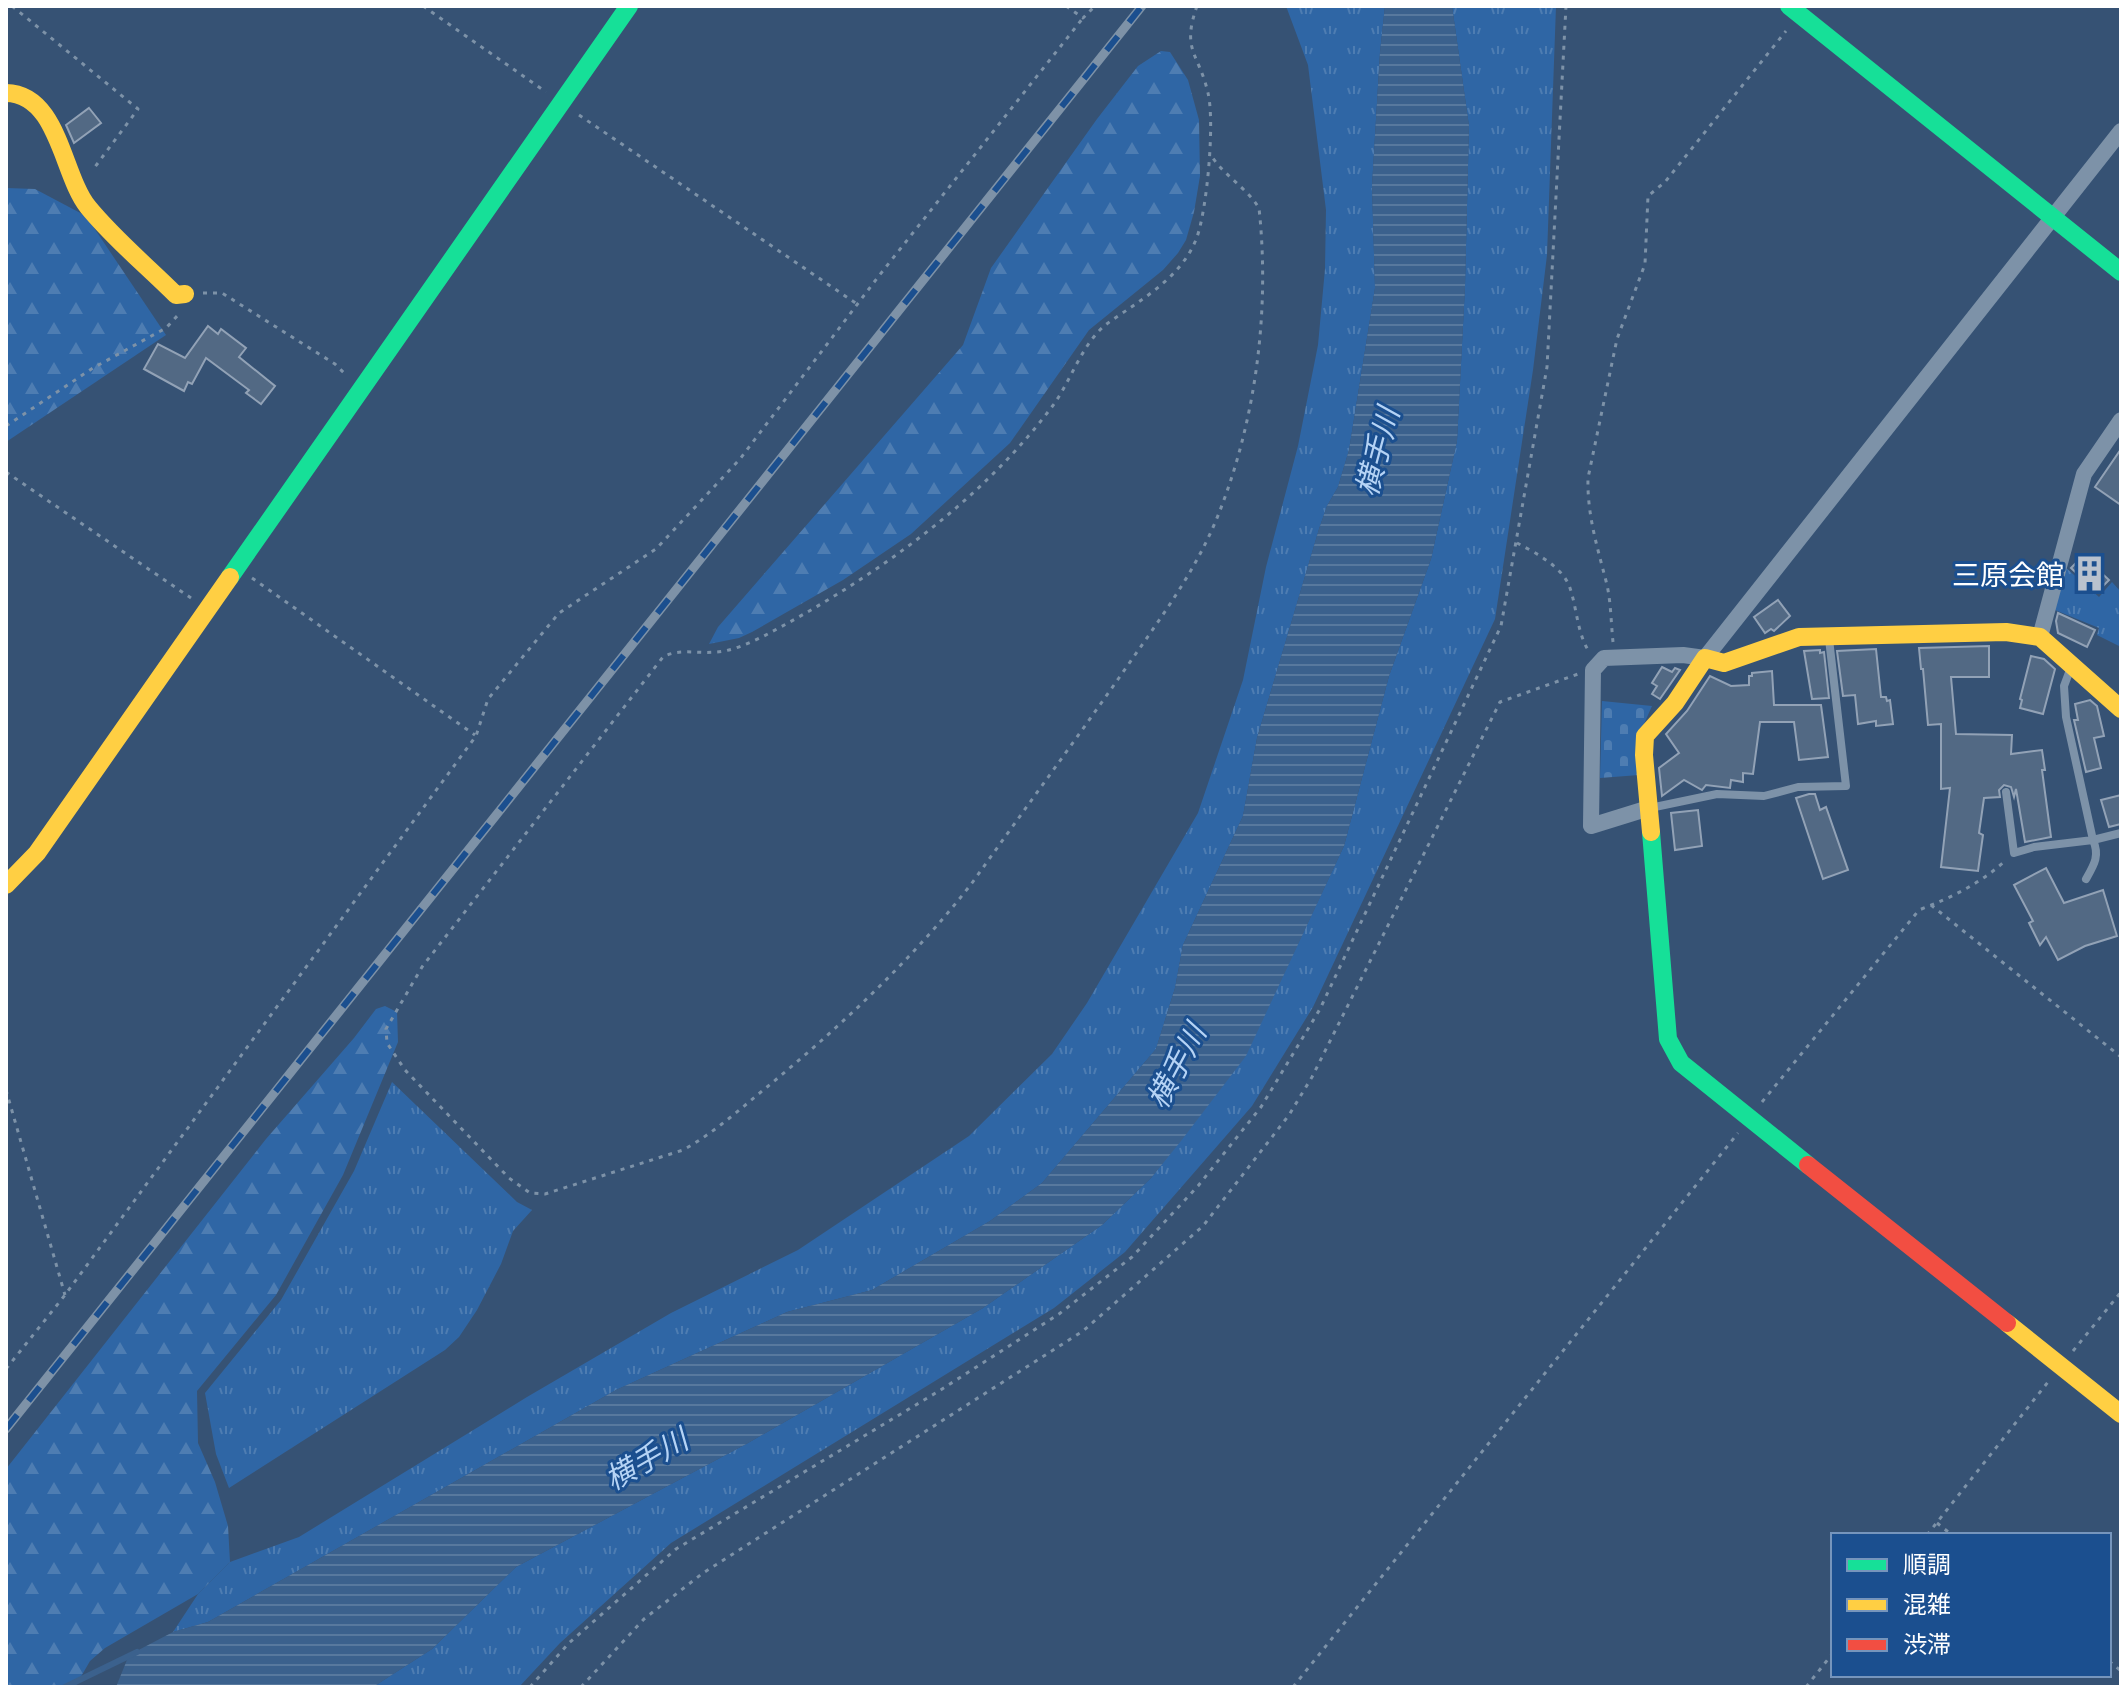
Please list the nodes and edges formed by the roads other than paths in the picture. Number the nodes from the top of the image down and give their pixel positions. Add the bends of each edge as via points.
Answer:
1 (629, 6) edge
2 (1794, 10) edge
3 (6, 93) edge
4 (2121, 131) edge
5 (2051, 217) junction
6 (2121, 272) edge
7 (185, 294) road end
8 (2119, 429) edge
9 (1829, 637) junction
10 (2040, 637) junction
11 (1705, 658) junction
12 (2072, 665) junction
13 (2121, 709) edge
14 (2006, 792) dead end
15 (1649, 808) junction
16 (2121, 833) edge
17 (2093, 840) junction
18 (2086, 879) dead end
19 (6, 885) edge
20 (2121, 1414) edge

1 - 19 street via 37,853
2 - 5 street
3 - 7 street via 23,95 35,104 57,138 87,206 176,295
4 - 5 street
5 - 6 street
5 - 11 street
8 - 10 street via 2084,474
9 - 10 street via 2006,632
9 - 11 street via 1799,637 1724,663
9 - 15 lane via 1846,786 1798,787 1764,796 1717,794
10 - 12 street
11 - 15 street via 1645,736
11 - 15 street via 1683,655 1602,663 1591,826
12 - 13 street
12 - 17 lane via 2064,686 2066,717
14 - 17 lane via 2014,853
15 - 20 street via 1668,1039 1681,1063
16 - 17 lane
17 - 18 lane via 2097,860

